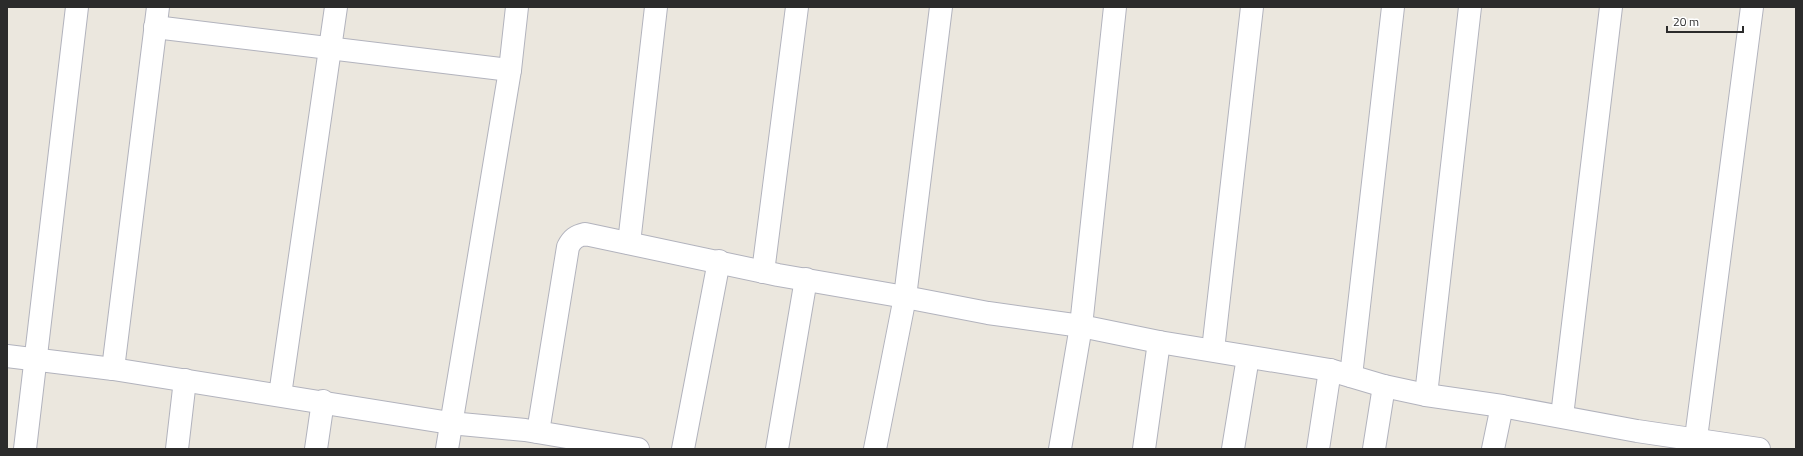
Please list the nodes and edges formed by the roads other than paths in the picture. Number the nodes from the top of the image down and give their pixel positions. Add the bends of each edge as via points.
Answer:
1 (77, 7) edge
2 (336, 7) edge
3 (517, 7) edge
4 (656, 7) edge
5 (797, 7) edge
6 (941, 7) edge
7 (1115, 7) edge
8 (1252, 7) edge
9 (1393, 7) edge
10 (1470, 7) edge
11 (1611, 7) edge
12 (1752, 7) edge
13 (156, 17) edge
14 (331, 49) junction
15 (510, 70) junction
16 (629, 243) junction
17 (719, 261) junction
18 (763, 272) junction
19 (806, 279) junction
20 (905, 296) junction
21 (1081, 326) junction
22 (1159, 342) junction
23 (1213, 350) junction
24 (7, 356) edge
25 (1248, 357) junction
26 (34, 359) junction
27 (113, 368) junction
28 (1330, 370) junction
29 (1351, 376) junction
30 (185, 380) junction
31 (1384, 386) junction
32 (280, 395) junction
33 (1426, 396) junction
34 (323, 401) junction
35 (1502, 406) junction
36 (1562, 416) junction
37 (450, 423) junction
38 (538, 432) junction
39 (1696, 438) junction
40 (1635, 440) edge
41 (596, 446) edge
42 (25, 449) edge
43 (177, 449) edge
44 (316, 449) edge
45 (446, 449) edge
46 (638, 449) edge
47 (683, 449) edge
48 (777, 449) edge
49 (875, 449) edge
50 (1060, 449) edge
51 (1144, 449) edge
52 (1233, 449) edge
53 (1318, 449) edge
54 (1374, 449) edge
55 (1493, 449) edge
56 (1759, 449) edge

1 - 26 street
2 - 14 street
3 - 15 street
4 - 16 street
5 - 18 street
6 - 20 street
7 - 21 street
8 - 23 street
9 - 29 street
10 - 33 street
11 - 36 street
12 - 39 street
13 - 14 street
13 - 27 street
14 - 15 street
14 - 32 street
15 - 37 street
16 - 17 street
16 - 38 street via 585,234 577,235 571,240
17 - 18 street
17 - 47 street
18 - 19 street
19 - 20 street
19 - 48 street
20 - 21 street via 988,314
20 - 49 street
21 - 22 street
21 - 50 street
22 - 23 street
22 - 51 street
23 - 25 street
24 - 26 street
25 - 28 street
25 - 52 street
26 - 27 street
26 - 42 street
27 - 30 street
28 - 29 street
28 - 53 street
29 - 31 street
30 - 32 street
30 - 43 street
31 - 33 street
31 - 54 street
32 - 34 street
33 - 35 street
34 - 37 street
34 - 44 street
35 - 36 street
35 - 55 street
36 - 40 street
37 - 38 street
37 - 45 street
38 - 41 street
39 - 40 street
39 - 56 street
41 - 46 street

